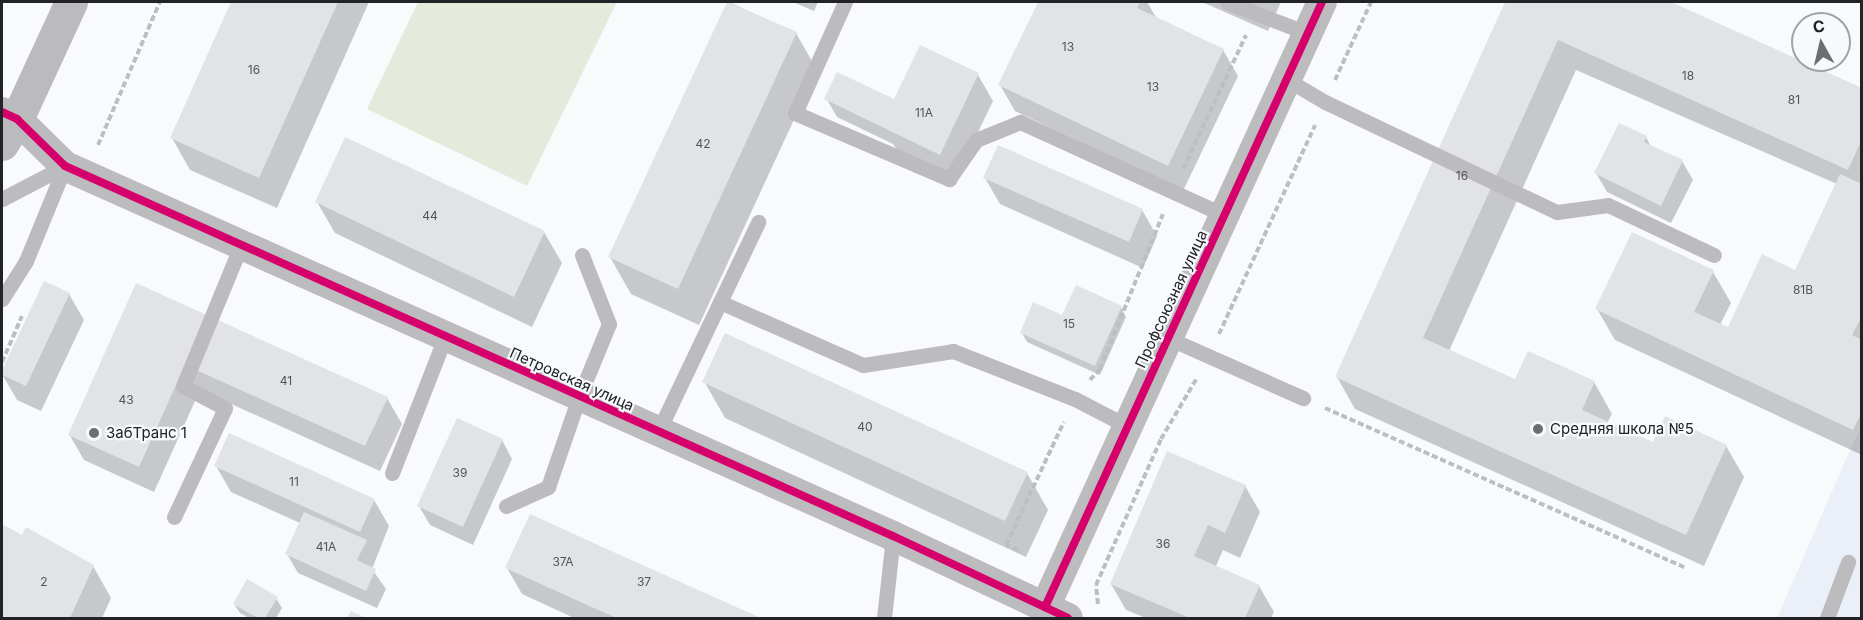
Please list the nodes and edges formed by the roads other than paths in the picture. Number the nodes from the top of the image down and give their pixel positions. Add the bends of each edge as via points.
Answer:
1 (71, 2) edge
2 (845, 2) edge
3 (1227, 2) edge
4 (1322, 2) edge
5 (1307, 33) junction
6 (1286, 80) junction
7 (7, 125) edge
8 (65, 166) junction
9 (2, 199) edge
10 (1224, 215) junction
11 (758, 222) dead end
12 (241, 245) junction
13 (582, 255) dead end
14 (1714, 255) dead end
15 (2, 299) edge
16 (720, 302) junction
17 (445, 337) junction
18 (1168, 338) junction
19 (579, 397) junction
20 (1303, 398) road end
21 (1127, 426) junction
22 (658, 432) junction
23 (392, 473) dead end
24 (506, 506) dead end
25 (174, 517) dead end
26 (893, 536) junction
27 (1848, 562) dead end
28 (1051, 615) edge
29 (884, 618) edge
30 (1827, 618) edge

1 - 7 street
2 - 10 lane via 795,113 949,179 976,140 1020,122
3 - 5 lane
4 - 5 street, Профсоюзная улица
5 - 6 street, Профсоюзная улица
6 - 10 street, Профсоюзная улица
6 - 14 lane via 1557,212 1608,205
7 - 8 street
8 - 9 lane
8 - 12 street, Петровская улица
8 - 15 lane via 26,261
10 - 18 street, Профсоюзная улица
11 - 16 lane
12 - 17 street, Петровская улица
12 - 25 lane via 183,386 225,408
13 - 19 lane via 609,324
16 - 21 lane via 863,365 953,351 1075,399
16 - 22 lane
17 - 19 street, Петровская улица
17 - 23 lane
18 - 20 lane
18 - 21 street, Профсоюзная улица
19 - 22 street, Петровская улица
19 - 24 lane via 549,487
21 - 28 street, Профсоюзная улица
22 - 26 street, Петровская улица
26 - 28 street, Петровская улица
26 - 29 lane
27 - 30 lane

